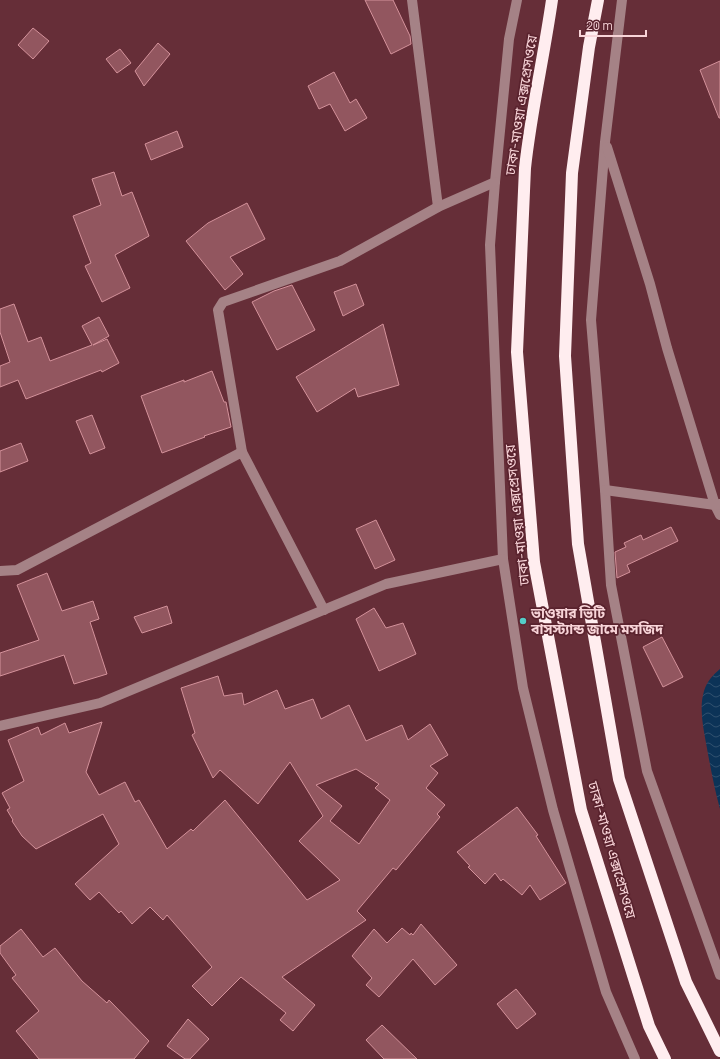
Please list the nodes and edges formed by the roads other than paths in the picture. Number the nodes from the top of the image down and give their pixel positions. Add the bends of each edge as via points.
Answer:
1 (412, 0) edge
2 (517, 0) edge
3 (552, 0) edge
4 (598, 0) edge
5 (622, 0) edge
6 (605, 142) junction
7 (495, 182) junction
8 (438, 207) junction
9 (242, 452) junction
10 (605, 490) junction
11 (718, 505) edge
12 (720, 515) edge
13 (503, 558) junction
14 (0, 571) edge
15 (324, 610) junction
16 (0, 726) edge
17 (720, 975) edge
18 (720, 1051) edge
19 (635, 1059) edge
20 (665, 1059) edge

1 - 8 street
2 - 7 street via 509,39
3 - 20 highway, ঢাকা-মাওয়া এক্সপ্রেসওয়ে via 525,168 517,352 534,562 581,810 649,1026
4 - 18 highway, ঢাকা-মাওয়া এক্সপ্রেসওয়ে via 572,173 566,356 578,544 619,780 686,982
5 - 6 street
6 - 10 street via 591,320
6 - 11 street via 650,284 667,348
7 - 8 street
7 - 13 street via 490,245
8 - 9 street via 340,261 222,302 218,310
9 - 14 street via 17,570
9 - 15 street
10 - 11 street
10 - 17 street via 611,585 647,771
11 - 12 street
13 - 15 street via 386,584
13 - 19 street via 523,688 553,810 606,992
15 - 16 street via 100,703

